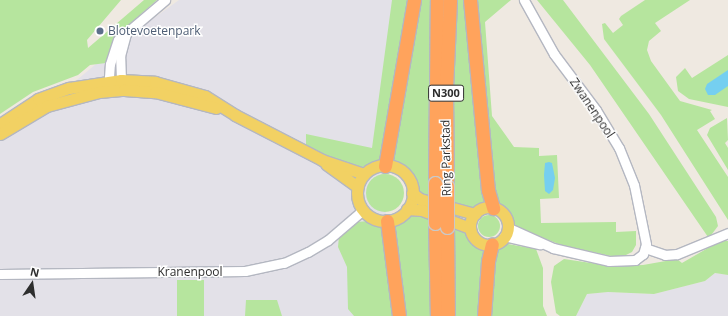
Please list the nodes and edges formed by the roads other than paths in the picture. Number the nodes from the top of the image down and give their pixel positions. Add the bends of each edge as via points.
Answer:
1 (165, 0) edge
2 (414, 0) edge
3 (437, 0) edge
4 (450, 0) edge
5 (470, 0) edge
6 (524, 0) edge
7 (116, 83) junction
8 (0, 124) edge
9 (0, 134) edge
10 (322, 160) junction
11 (385, 166) junction
12 (364, 174) junction
13 (441, 185) junction
14 (358, 187) junction
15 (412, 193) junction
16 (493, 208) junction
17 (363, 210) junction
18 (407, 210) junction
19 (475, 214) junction
20 (387, 221) junction
21 (441, 225) junction
22 (470, 228) junction
23 (506, 231) junction
24 (728, 233) edge
25 (492, 244) junction
26 (645, 248) junction
27 (0, 274) edge
28 (399, 316) edge
29 (437, 316) edge
30 (448, 316) edge
31 (484, 316) edge

1 - 7 street via 126,33
2 - 11 highway
3 - 13 highway, Ring Parkstad / N300
4 - 13 highway, Ring Parkstad / N300
5 - 16 highway, N300 via 488,190
6 - 26 street, Zwanenpool via 554,54 596,110 619,148 639,205 646,235
7 - 8 main road via 80,85 47,96 20,109
7 - 9 main road via 55,103
7 - 10 main road via 154,82 205,96 235,115
10 - 12 main road
10 - 14 main road
11 - 12 main road via 371,169
11 - 15 main road via 398,169 405,174
12 - 14 main road
13 - 21 highway, Ring Parkstad / N300, bridge
14 - 17 main road via 359,204
15 - 18 main road
15 - 19 main road via 420,198
16 - 19 main road via 485,208
16 - 23 main road via 504,215
17 - 20 main road via 376,219
17 - 27 street, Kranenpool via 328,240 308,252 284,263 245,271
18 - 20 main road
18 - 22 main road via 422,210
19 - 22 main road
20 - 28 highway
21 - 29 highway, Ring Parkstad / N300
21 - 30 highway, Ring Parkstad / N300
22 - 25 main road via 477,241
23 - 25 main road
23 - 26 street via 572,254 617,261 635,260
24 - 26 street via 677,254 665,255
25 - 31 highway via 488,261

